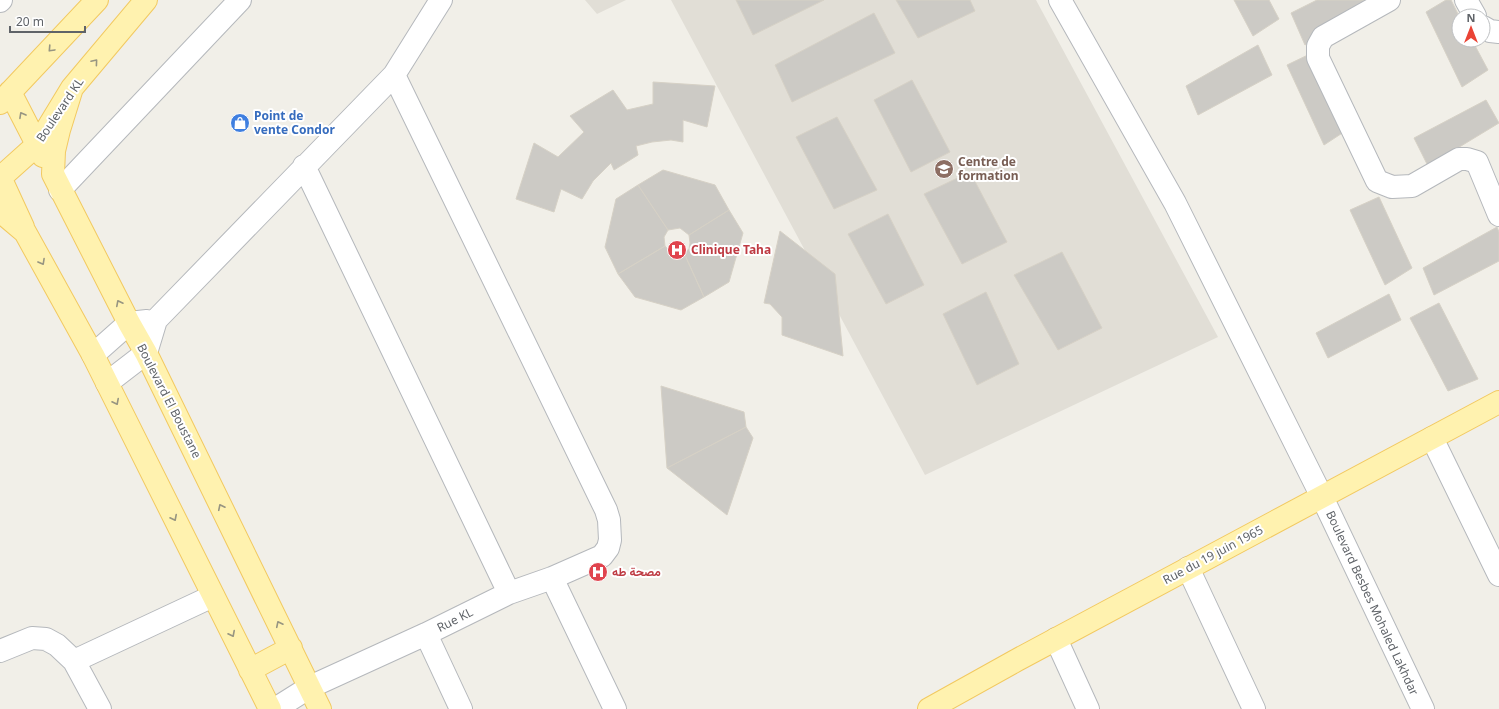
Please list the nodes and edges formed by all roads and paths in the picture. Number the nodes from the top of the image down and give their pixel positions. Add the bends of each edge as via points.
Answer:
1 (97, 0) edge
2 (146, 0) edge
3 (240, 0) edge
4 (441, 0) edge
5 (1060, 0) edge
6 (1389, 0) edge
7 (394, 75) junction
8 (72, 88) junction
9 (5, 98) edge
10 (38, 144) junction
11 (304, 166) junction
12 (0, 178) edge
13 (57, 182) junction
14 (0, 211) edge
15 (1499, 215) edge
16 (25, 232) junction
17 (156, 320) junction
18 (129, 323) junction
19 (146, 353) junction
20 (93, 355) junction
21 (107, 383) junction
22 (1499, 402) edge
23 (1432, 438) junction
24 (1322, 497) junction
25 (1188, 568) junction
26 (1499, 575) edge
27 (552, 578) junction
28 (509, 593) junction
29 (213, 596) junction
30 (426, 634) junction
31 (1056, 639) junction
32 (291, 648) junction
33 (0, 651) edge
34 (74, 661) junction
35 (250, 670) junction
36 (310, 687) junction
37 (936, 707) edge
38 (100, 709) edge
39 (270, 709) edge
40 (275, 709) edge
41 (320, 709) edge
42 (461, 709) edge
43 (615, 709) edge
44 (1088, 709) edge
45 (1254, 709) edge
46 (1423, 709) edge

1 -> 9 main road
8 -> 2 main road, Boulevard KL
3 - 13 street
4 - 7 street
5 - 24 street, Boulevard Besbes Mohaled Lakhdar via 1175,203
6 - 15 street via 1323,37 1318,46 1318,58 1377,181 1392,187 1412,186 1459,159 1467,159 1477,162
7 - 11 street
7 - 27 street, Rue KL via 610,520 610,540 602,556
8 - 10 main road, Boulevard KL
8 - 13 main road, Boulevard El Boustane via 54,151
10 -> 9 main road
10 - 12 main road, Boulevard KL
10 - 13 main road
11 - 17 street
11 - 28 street
12 - 16 main road
18 -> 13 main road, Boulevard El Boustane
14 - 16 main road
16 -> 20 main road
17 - 18 street
17 - 19 street
18 - 19 main road, Boulevard El Boustane
18 - 20 street
19 - 21 street
32 -> 19 main road, Boulevard El Boustane
20 - 21 main road
21 -> 29 main road
22 - 23 main road, Rue du 19 juin 1965
23 - 24 main road, Rue du 19 juin 1965
23 - 26 street
24 - 25 main road, Rue du 19 juin 1965
24 - 46 street, Boulevard Besbes Mohaled Lakhdar
25 - 31 main road, Rue du 19 juin 1965
25 - 45 street
27 - 28 street, Rue KL
27 - 43 street
28 - 30 street, Rue KL
29 - 34 street
29 -> 35 main road
30 - 36 street, Rue KL
30 - 42 street
31 - 37 main road, Rue du 19 juin 1965
31 - 44 street
32 - 35 main road
32 - 36 main road, Boulevard El Boustane
33 - 34 street via 32,638 46,639 57,645
34 - 38 street
35 - 39 main road
36 - 40 street, Rue KL
36 - 41 main road, Boulevard El Boustane

